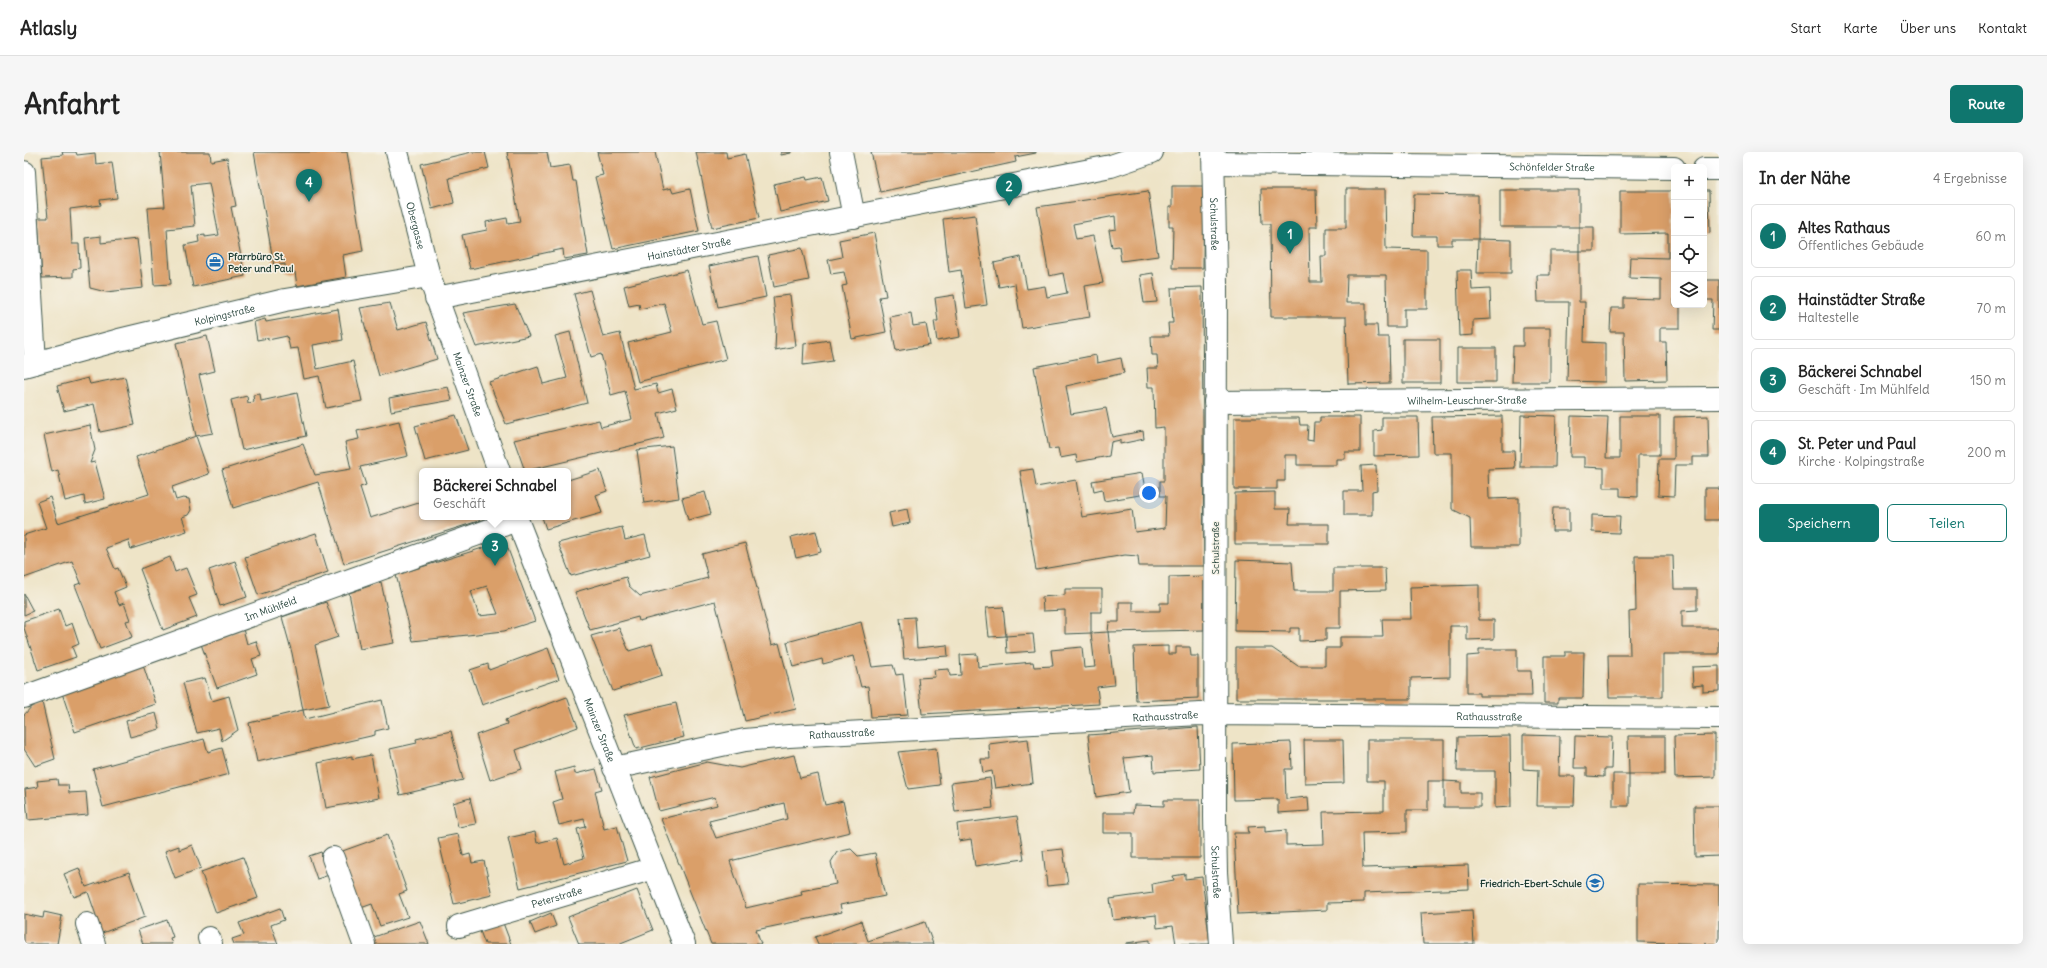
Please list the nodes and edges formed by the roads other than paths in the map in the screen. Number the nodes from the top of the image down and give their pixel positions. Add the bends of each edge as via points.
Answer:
1 (397, 152) edge
2 (841, 152) edge
3 (1152, 152) edge
4 (1214, 158) edge
5 (1671, 168) edge
6 (1707, 169) edge
7 (1719, 169) edge
8 (24, 172) edge
9 (854, 217) junction
10 (429, 276) junction
11 (436, 298) junction
12 (30, 365) edge
13 (1719, 398) edge
14 (1215, 402) junction
15 (498, 468) edge
16 (514, 520) edge
17 (517, 520) edge
18 (24, 697) edge
19 (1214, 715) junction
20 (1719, 718) edge
21 (614, 768) junction
22 (333, 858) dead end
23 (654, 868) junction
24 (459, 926) dead end
25 (364, 944) edge
26 (684, 944) edge
27 (1221, 944) edge

1 - 10 street, Obergasse
2 - 9 street
3 - 9 street, Hainstädter Straße via 1111,166
4 - 5 street, Schönfelder Straße
4 - 14 street, Schulstraße
6 - 7 street
8 - 12 street
9 - 11 street, Hainstädter Straße
10 - 11 street, Obergasse
10 - 12 street, Kolpingstraße via 286,300 119,340
11 - 15 street, Mainzer Straße
13 - 14 street, Wilhelm-Leuschner-Straße
14 - 19 street, Schulstraße
16 - 18 street, Im Mühlfeld
17 - 21 street, Mainzer Straße
19 - 20 street, Rathausstraße
19 - 21 street, Rathausstraße via 789,736 745,740
19 - 27 street, Schulstraße via 1216,872
21 - 23 street, Mainzer Straße
22 - 25 street
23 - 24 street, Peterstraße
23 - 26 street, Mainzer Straße

